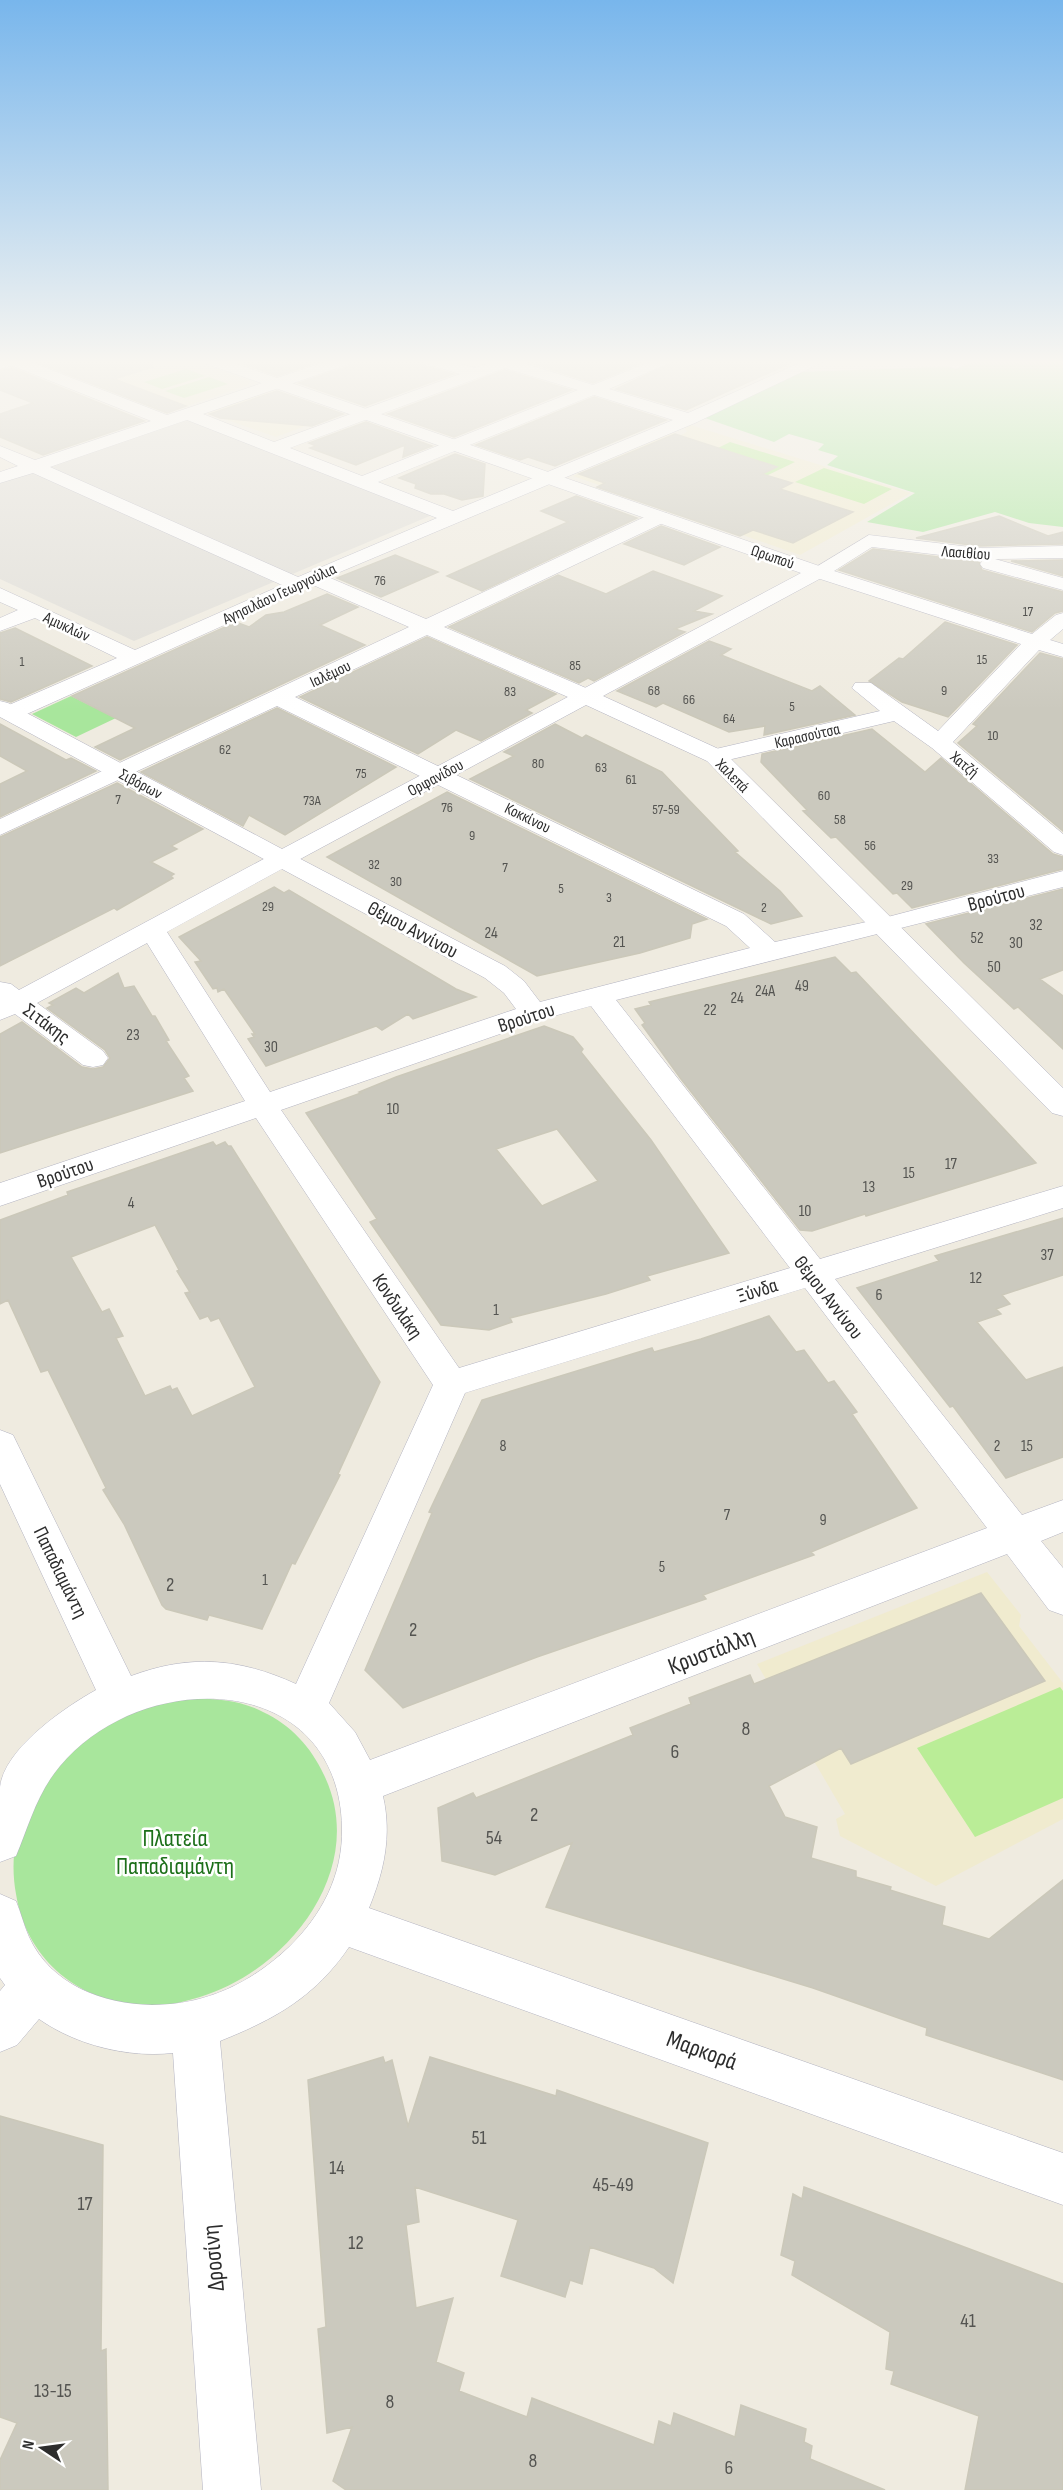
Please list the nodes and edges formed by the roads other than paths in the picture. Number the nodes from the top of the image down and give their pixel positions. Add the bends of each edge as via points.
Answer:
1 (56, 477) edge
2 (350, 477) edge
3 (375, 477) edge
4 (550, 478) joint
5 (363, 482) junction
6 (660, 517) junction
7 (454, 518) junction
8 (869, 541) joint
9 (948, 552) junction
10 (1063, 552) edge
11 (818, 572) junction
12 (305, 581) junction
13 (1063, 584) edge
14 (0, 594) edge
15 (35, 611) junction
16 (1063, 619) edge
17 (0, 625) edge
18 (426, 627) junction
19 (1035, 642) junction
20 (1063, 651) edge
21 (135, 658) junction
22 (863, 688) dead end
23 (585, 696) junction
24 (277, 698) junction
25 (5, 711) edge
26 (899, 713) junction
27 (940, 743) junction
28 (715, 756) junction
29 (120, 772) junction
30 (440, 774) junction
31 (0, 828) edge
32 (1063, 847) edge
33 (282, 859) junction
34 (1063, 879) edge
35 (884, 926) junction
36 (152, 929) junction
37 (769, 951) junction
38 (597, 995) junction
39 (6, 1000) edge
40 (534, 1013) junction
41 (93, 1059) dead end
42 (262, 1104) junction
43 (1063, 1106) edge
44 (0, 1195) edge
45 (1063, 1197) edge
46 (811, 1273) junction
47 (451, 1384) junction
48 (0, 1445) edge
49 (1063, 1516) edge
50 (1013, 1536) junction
51 (1063, 1598) edge
52 (121, 1698) junction
53 (305, 1709) junction
54 (359, 1785) junction
55 (4, 1816) edge
56 (0, 1917) edge
57 (340, 1921) junction
58 (36, 1986) junction
59 (195, 2027) junction
60 (0, 2028) edge
61 (1063, 2179) edge
62 (232, 2490) edge

1 - 12 street, Χαλεπά
2 - 5 street
3 - 5 street
4 - 6 street, Ωρωπού
4 - 7 street, Αγησιλάου Γεωργούλια
5 - 7 street
6 - 11 street, Ωρωπού
6 - 18 street, Ιαλέμου
7 - 12 street, Αγησιλάου Γεωργούλια
8 - 9 street, Λασιθίου
8 - 11 street, Ορφανίδου
9 - 10 street, Λασιθίου
9 - 13 street
11 - 19 street, Ωρωπού
11 - 23 street, Ορφανίδου
12 - 18 street, Χαλεπά
12 - 21 street, Αγησιλάου Γεωργούλια
14 - 15 street, Αμυκλών
15 - 17 street
15 - 21 street, Αμυκλών
16 - 19 street
18 - 23 street, Χαλεπά
18 - 24 street, Ιαλέμου
19 - 20 street, Ωρωπού
19 - 27 street
21 - 25 street, Αγησιλάου Γεωργούλια
22 - 26 street, Χατζή
23 - 28 street, Χαλεπά
23 - 30 street, Ορφανίδου
24 - 29 street, Ιαλέμου
24 - 30 street, Κοκκίνου
25 - 29 street, Σιβόρων
26 - 27 street, Χατζή
26 - 28 street, Καρασούτσα
27 - 32 street, Χατζή
28 - 35 street, Χαλεπά
29 - 31 street, Ιαλέμου
29 - 33 street, Σιβόρων
30 - 33 street, Ορφανίδου
30 - 37 street, Κοκκίνου via 735,920
33 - 36 street, Ορφανίδου
33 - 40 street, Θέμου Αννίνου via 495,972 514,987
34 - 35 street, Βρούτου
35 - 37 street, Βρούτου
35 - 43 street, Χαλεπά
36 - 39 street, Ορφανίδου
36 - 42 street, Κονδυλάκη
37 - 38 street, Βρούτου
38 - 40 street, Βρούτου
38 - 46 street, Θέμου Αννίνου
39 - 41 street, Σιτάκης
40 - 42 street, Βρούτου
42 - 44 street, Βρούτου
42 - 47 street, Κονδυλάκη
45 - 46 street, Ξύνδα
46 - 47 street, Ξύνδα
46 - 50 street, Θέμου Αννίνου
47 - 53 street
48 - 52 street, Παπαδιαμάντη
49 - 50 street, Κρυστάλλη
50 - 51 street, Θέμου Αννίνου
50 - 54 street, Κρυστάλλη
52 - 53 street via 170,1682 218,1679 265,1688
52 - 55 street via 87,1716 56,1741 30,1771
53 - 54 street via 329,1730 347,1755
54 - 57 street via 366,1829 359,1875
56 - 58 street via 9,1947
57 - 59 street via 302,1968 253,2005
57 - 61 street, Μαρκορά
58 - 59 street via 68,2011 107,2026 150,2032
58 - 60 street
59 - 62 street, Δροσίνη

